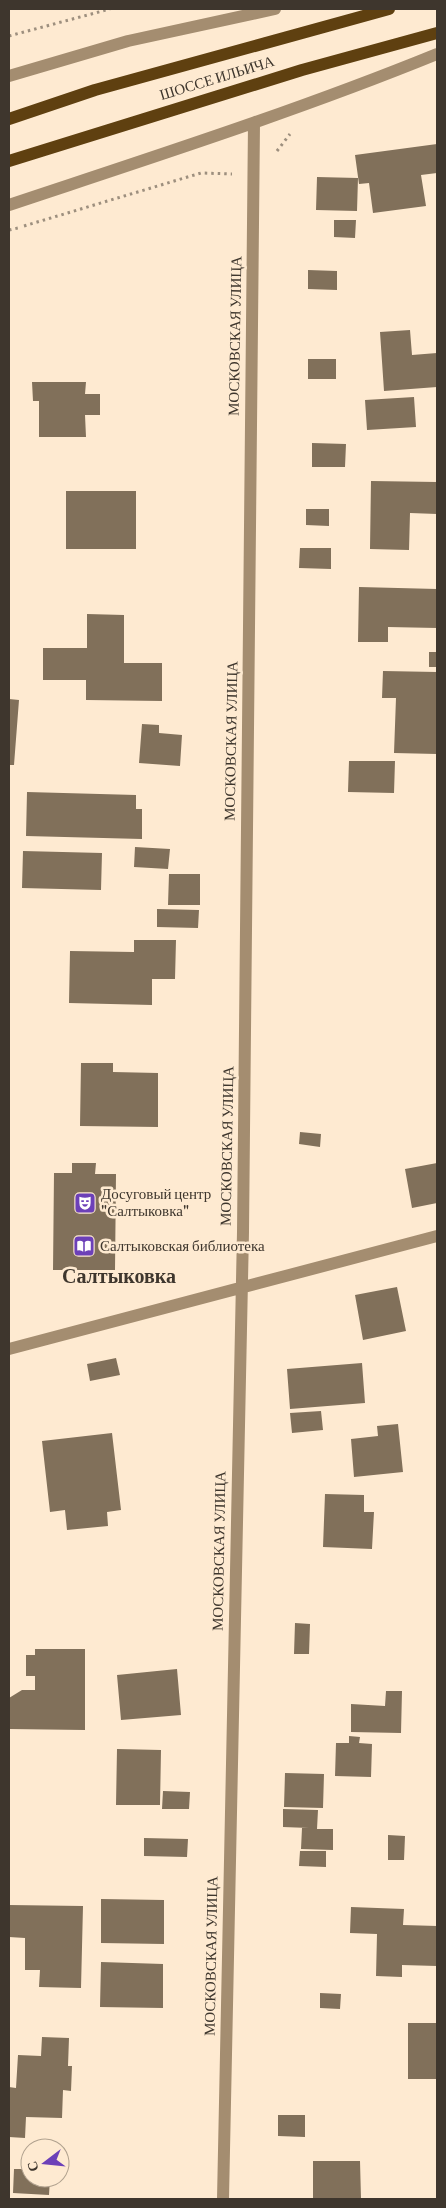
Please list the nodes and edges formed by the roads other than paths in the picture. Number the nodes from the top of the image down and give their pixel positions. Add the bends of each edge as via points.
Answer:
1 (275, 9) edge
2 (390, 9) edge
3 (437, 33) edge
4 (437, 54) edge
5 (9, 76) edge
6 (9, 119) edge
7 (254, 123) junction
8 (9, 161) edge
9 (9, 204) edge
10 (437, 1236) edge
11 (240, 1288) junction
12 (9, 1349) edge
13 (223, 2199) edge

1 - 5 street via 128,41
2 - 6 main road, ШОССЕ ИЛЬИЧА via 104,88
3 - 8 main road, ШОССЕ ИЛЬИЧА via 292,72
4 - 7 street
7 - 9 street
7 - 11 street, МОСКОВСКАЯ УЛИЦА
10 - 11 street
11 - 12 street
11 - 13 street, МОСКОВСКАЯ УЛИЦА

